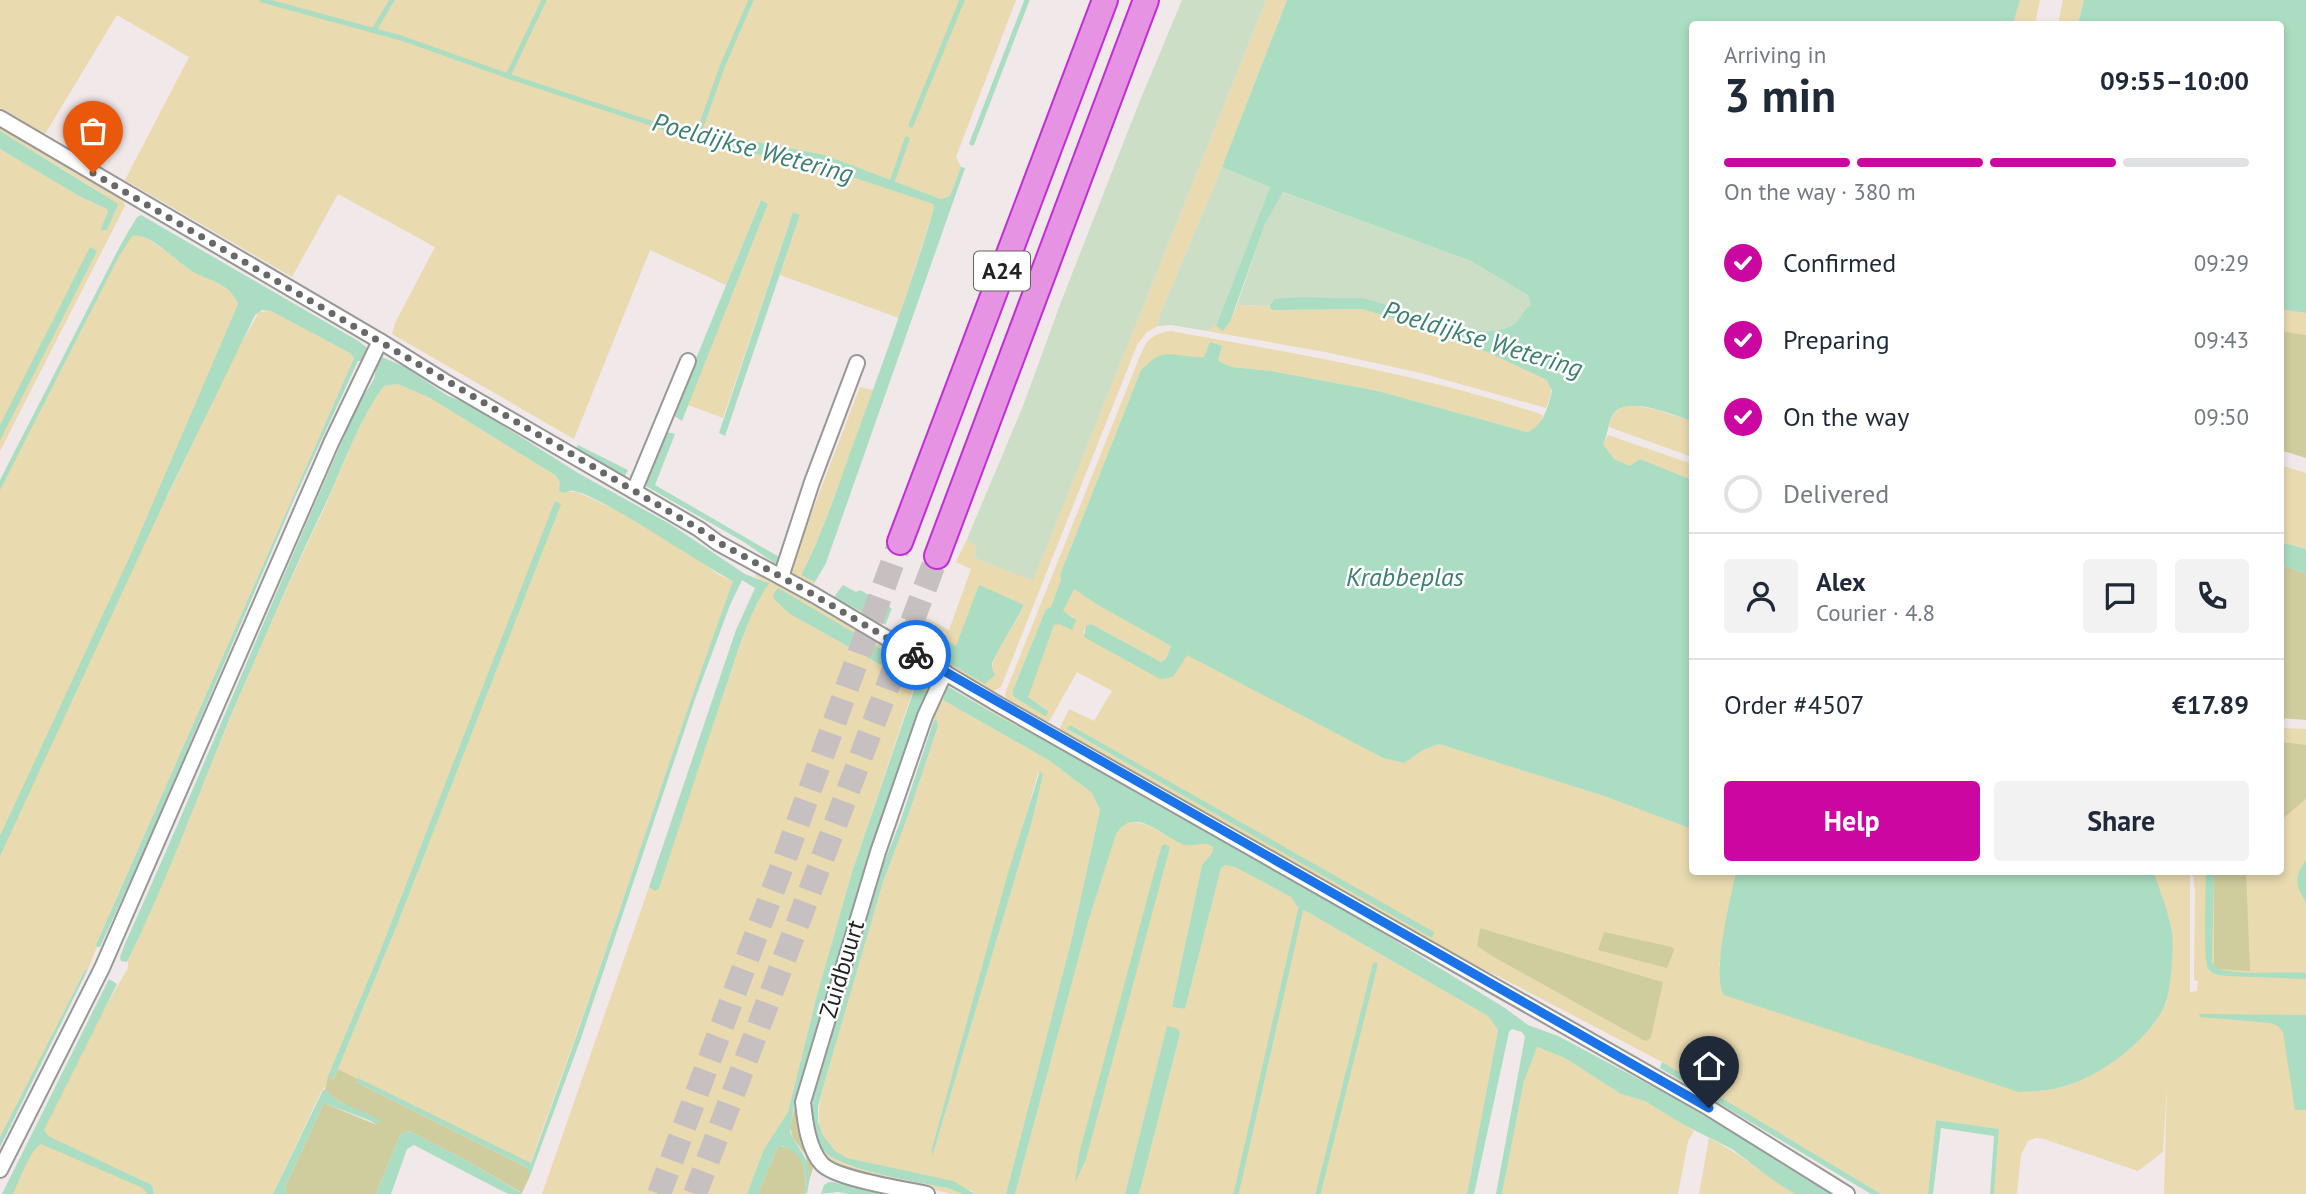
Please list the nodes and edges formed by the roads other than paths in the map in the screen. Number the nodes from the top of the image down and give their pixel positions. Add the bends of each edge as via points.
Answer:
1 (1105, 0) edge
2 (1146, 0) edge
3 (0, 118) edge
4 (380, 341) junction
5 (688, 361) dead end
6 (857, 363) dead end
7 (634, 491) junction
8 (900, 542) tunnel mouth
9 (937, 556) tunnel mouth
10 (781, 577) junction
11 (945, 671) junction
12 (0, 1170) edge
13 (927, 1194) edge
14 (1847, 1194) edge

1 - 8 highway, A24
2 - 9 highway, A24
3 - 4 street
4 - 7 street
4 - 12 street via 102,968
5 - 7 street
6 - 10 street
7 - 10 street
10 - 11 street
11 - 13 street, Zuidbuurt via 877,852 803,1102 810,1139 822,1165 839,1175
11 - 14 street via 1709,1108

